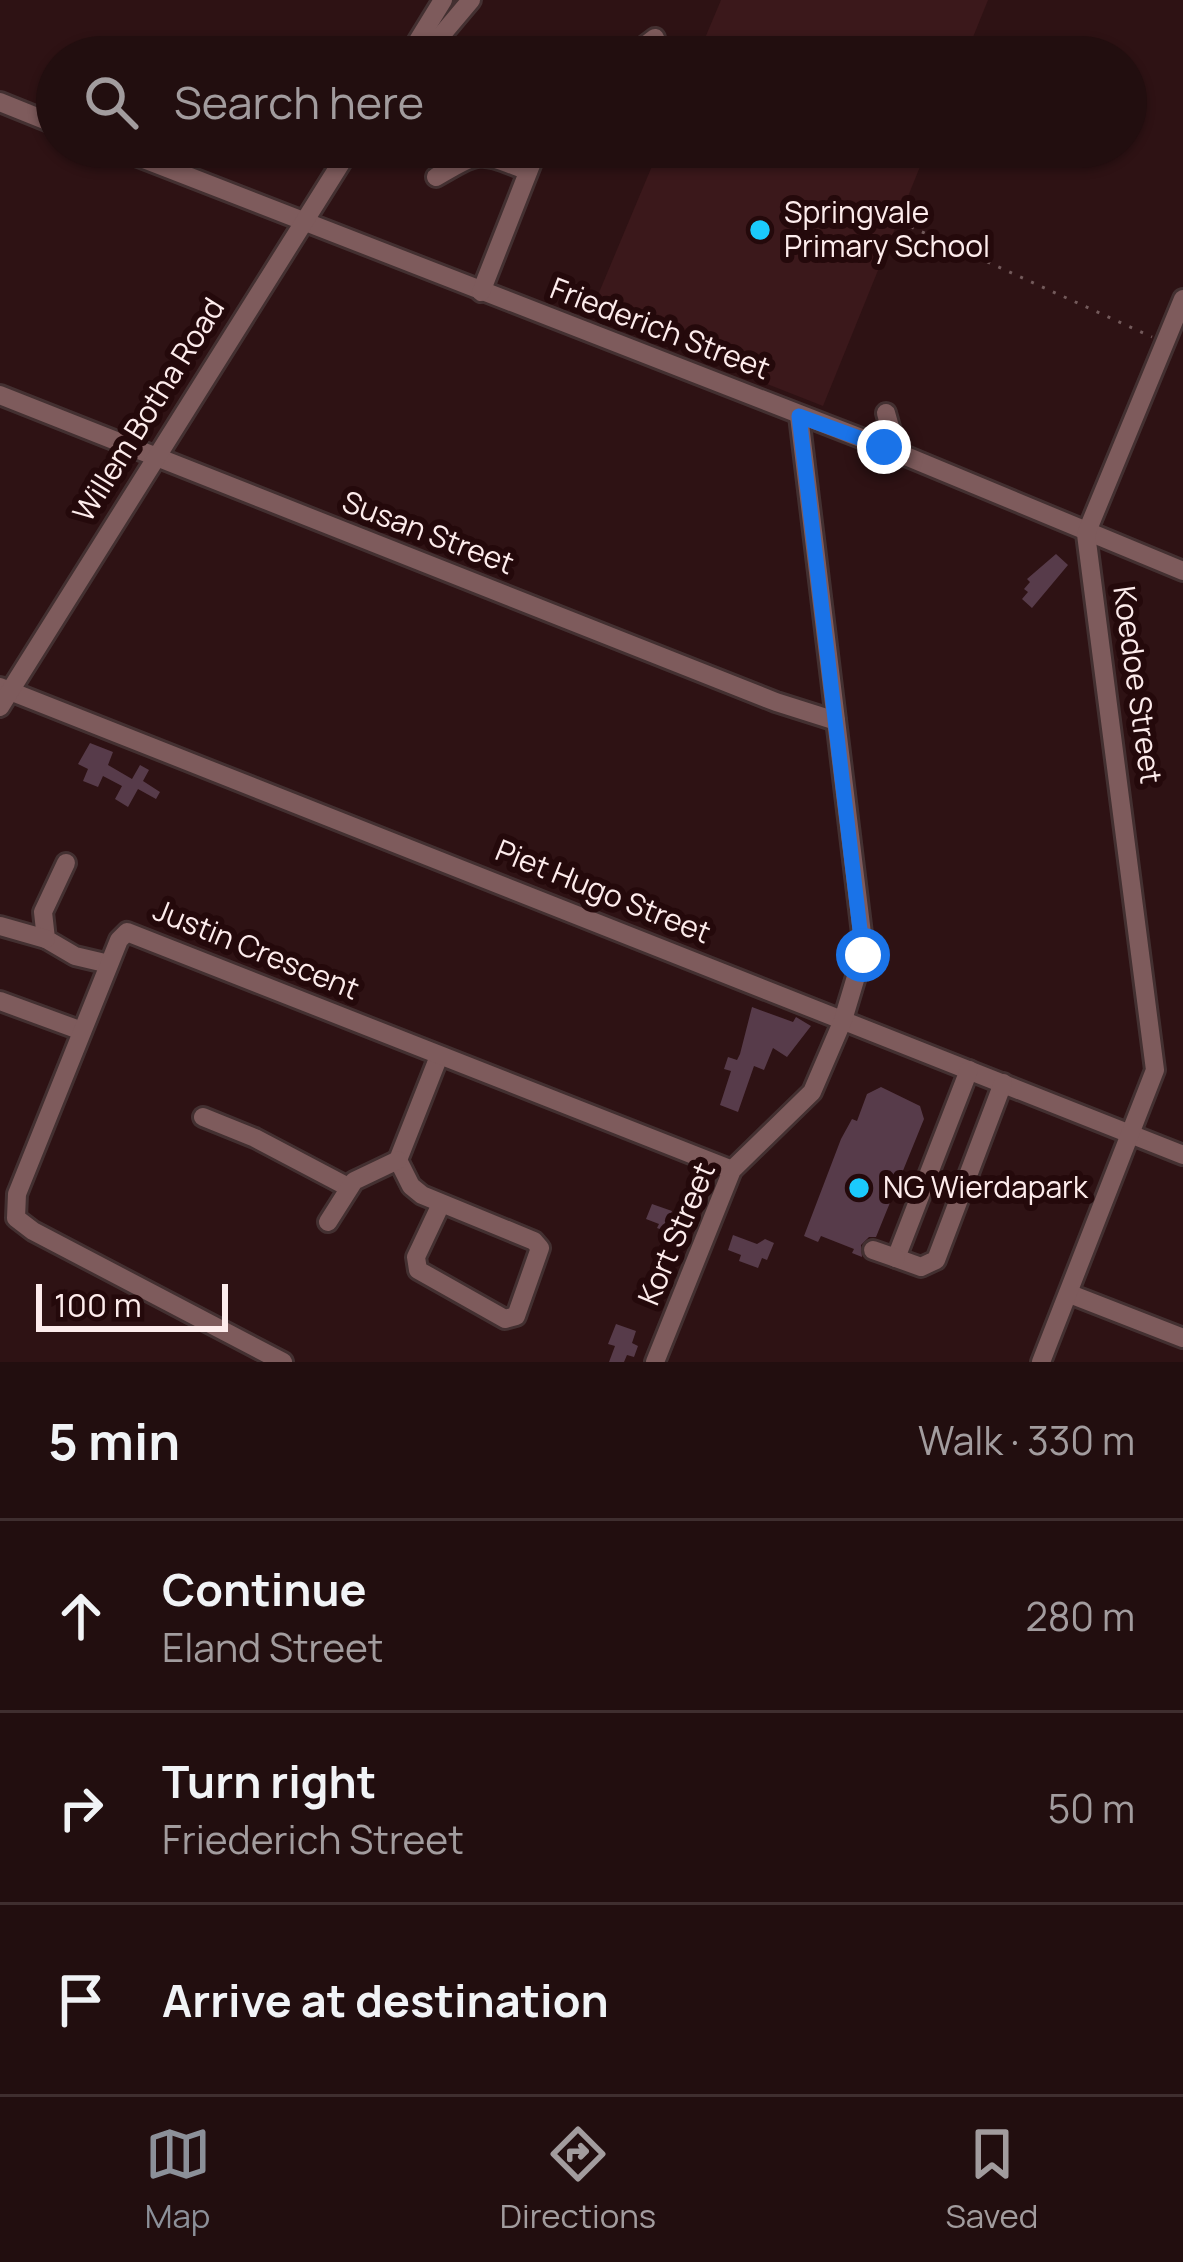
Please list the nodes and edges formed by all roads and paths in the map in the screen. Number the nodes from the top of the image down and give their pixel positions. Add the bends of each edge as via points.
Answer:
1 (458, 0) edge
2 (426, 36) edge
3 (436, 36) edge
4 (0, 102) edge
5 (36, 116) edge
6 (166, 168) edge
7 (338, 168) edge
8 (451, 168) edge
9 (520, 168) edge
10 (529, 168) edge
11 (528, 171) junction
12 (436, 177) dead end
13 (303, 223) junction
14 (911, 227) dead end
15 (481, 292) junction
16 (1183, 299) edge
17 (1165, 343) junction
18 (0, 395) edge
19 (886, 413) dead end
20 (799, 416) junction
21 (914, 424) dead end
22 (888, 449) junction
23 (154, 458) junction
24 (1086, 534) junction
25 (1183, 571) edge
26 (3, 695) edge
27 (836, 721) junction
28 (66, 863) dead end
29 (0, 926) edge
30 (46, 939) junction
31 (109, 964) junction
32 (0, 1001) edge
33 (843, 1020) junction
34 (82, 1030) junction
35 (439, 1056) junction
36 (969, 1070) junction
37 (1003, 1083) junction
38 (203, 1117) dead end
39 (1132, 1135) junction
40 (1183, 1155) edge
41 (398, 1160) junction
42 (732, 1170) junction
43 (347, 1187) junction
44 (9, 1192) edge
45 (441, 1204) junction
46 (328, 1222) dead end
47 (873, 1250) dead end
48 (896, 1258) junction
49 (1070, 1294) junction
50 (1183, 1338) edge
51 (283, 1362) edge
52 (655, 1362) edge
53 (1041, 1362) edge

1 - 2 street
1 - 3 street
4 - 5 street
6 - 13 street, Friederich Street
7 - 13 street, Willem Botha Road
8 - 12 street
9 - 11 street
10 - 11 street
11 - 15 street
13 - 15 street, Friederich Street
13 - 23 street, Willem Botha Road
14 - 17 path
15 - 20 street, Friederich Street
16 - 17 street
17 - 24 street
18 - 23 street, Susan Street
19 - 22 street
20 - 22 street, Friederich Street
20 - 27 street, Kort Street
21 - 22 street
22 - 24 street, Friederich Street
23 - 26 street, Willem Botha Road
23 - 27 street, Susan Street
24 - 25 street, Friederich Street
24 - 39 street, Koedoe Street via 1156,1054
26 - 33 street, Piet Hugo Street
27 - 33 street, Kort Street via 864,944
28 - 30 street via 43,912
29 - 30 street
30 - 31 street
31 - 34 street
31 - 35 street, Justin Crescent via 132,932
32 - 34 street
33 - 36 street, Piet Hugo Street
33 - 42 street, Kort Street via 807,1100
34 - 44 street
35 - 41 street
35 - 42 street, Justin Crescent
36 - 37 street, Piet Hugo Street
36 - 48 street
37 - 39 street, Piet Hugo Street
37 - 48 street via 936,1259 921,1267
38 - 43 street
39 - 40 street, Piet Hugo Street
39 - 49 street, Koedoe Street
41 - 43 street
41 - 45 street via 412,1186
42 - 52 street, Kort Street
43 - 46 street
44 - 51 street via 28,1228
45 - 45 street via 416,1257 418,1270 505,1319 516,1316 540,1248
47 - 48 street
49 - 50 street
49 - 53 street, Koedoe Street

